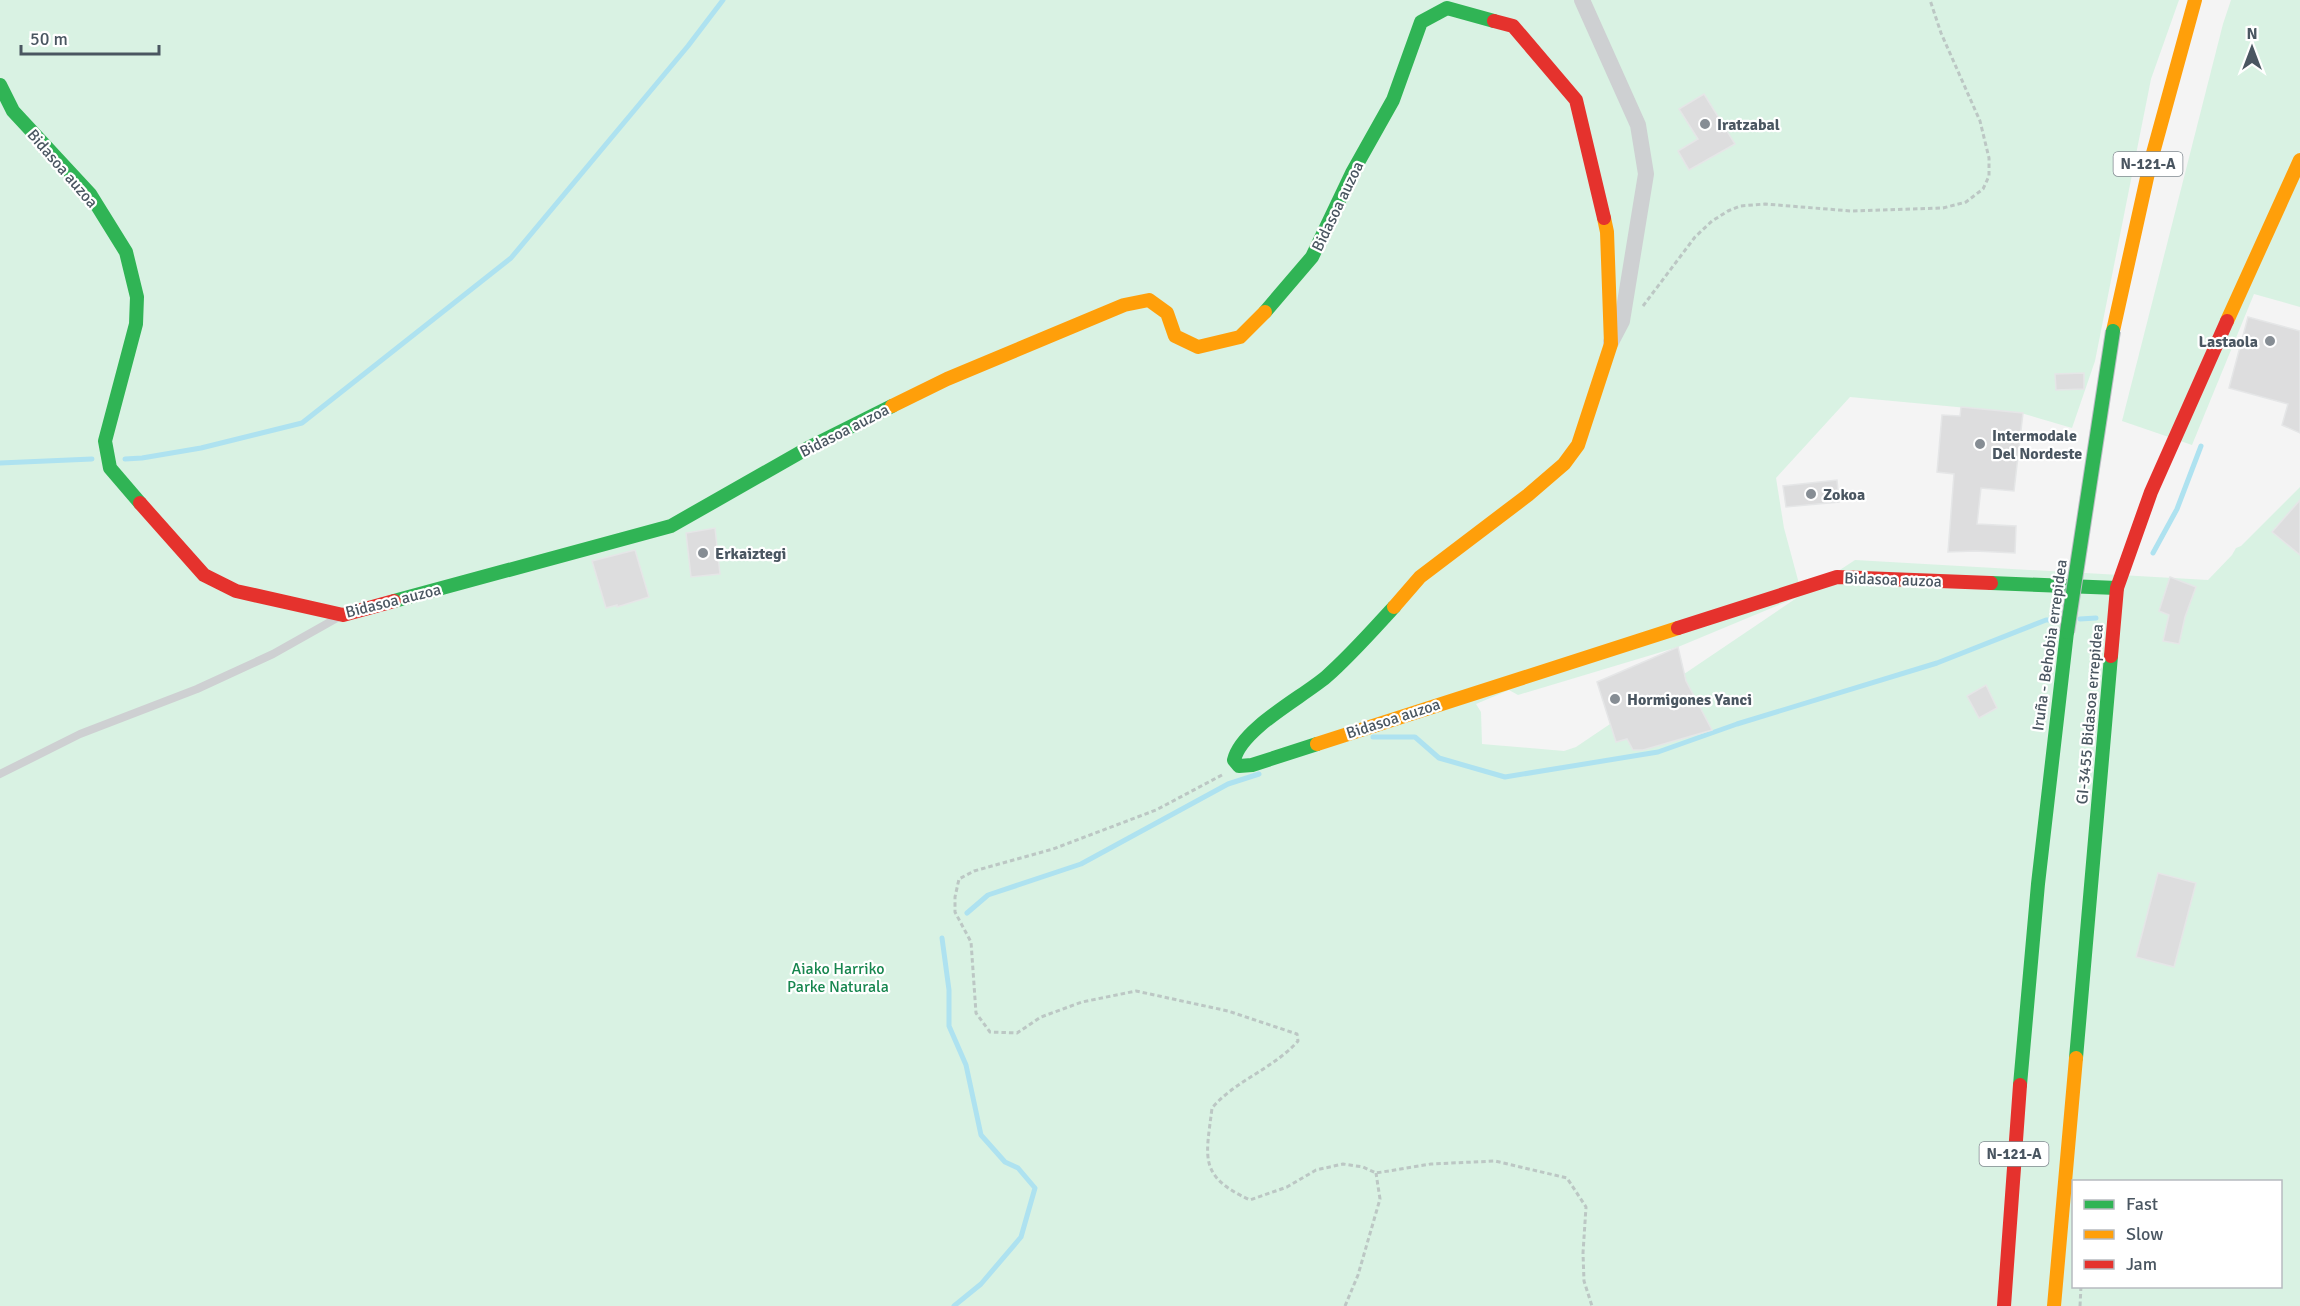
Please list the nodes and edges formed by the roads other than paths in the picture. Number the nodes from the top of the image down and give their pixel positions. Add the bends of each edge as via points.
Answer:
1 (1582, 0) edge
2 (2195, 0) edge
3 (0, 86) edge
4 (2300, 160) edge
5 (1611, 344) junction
6 (2117, 588) junction
7 (344, 615) junction
8 (0, 774) edge
9 (2004, 1306) edge
10 (2054, 1306) edge

1 - 5 street, Bidasoa auzoa via 1638,125 1646,174 1622,321
2 - 9 main road, Iruña - Behobia errepidea / N-121-A, bridge via 2141,192 2113,331 2067,632 2031,943
3 - 7 main road, Bidasoa auzoa via 13,111 90,194 126,252 136,297 136,324 105,441 110,468 204,575 236,591
4 - 6 main road, GI-3455 Bidasoa errepidea via 2151,492
5 - 6 main road, Bidasoa auzoa via 1578,445 1564,464 1420,577 1326,677 1246,737 1236,751 1234,760 1239,766 1837,577
5 - 7 main road, Bidasoa auzoa via 1607,232 1576,100 1513,26 1447,8 1420,22 1393,100 1312,257 1240,337 1198,347 1175,336 1167,313 1149,300 1125,305 947,379 808,448 671,526
6 - 10 main road, GI-3455 Bidasoa errepidea
7 - 8 lane via 273,654 197,689 80,734

